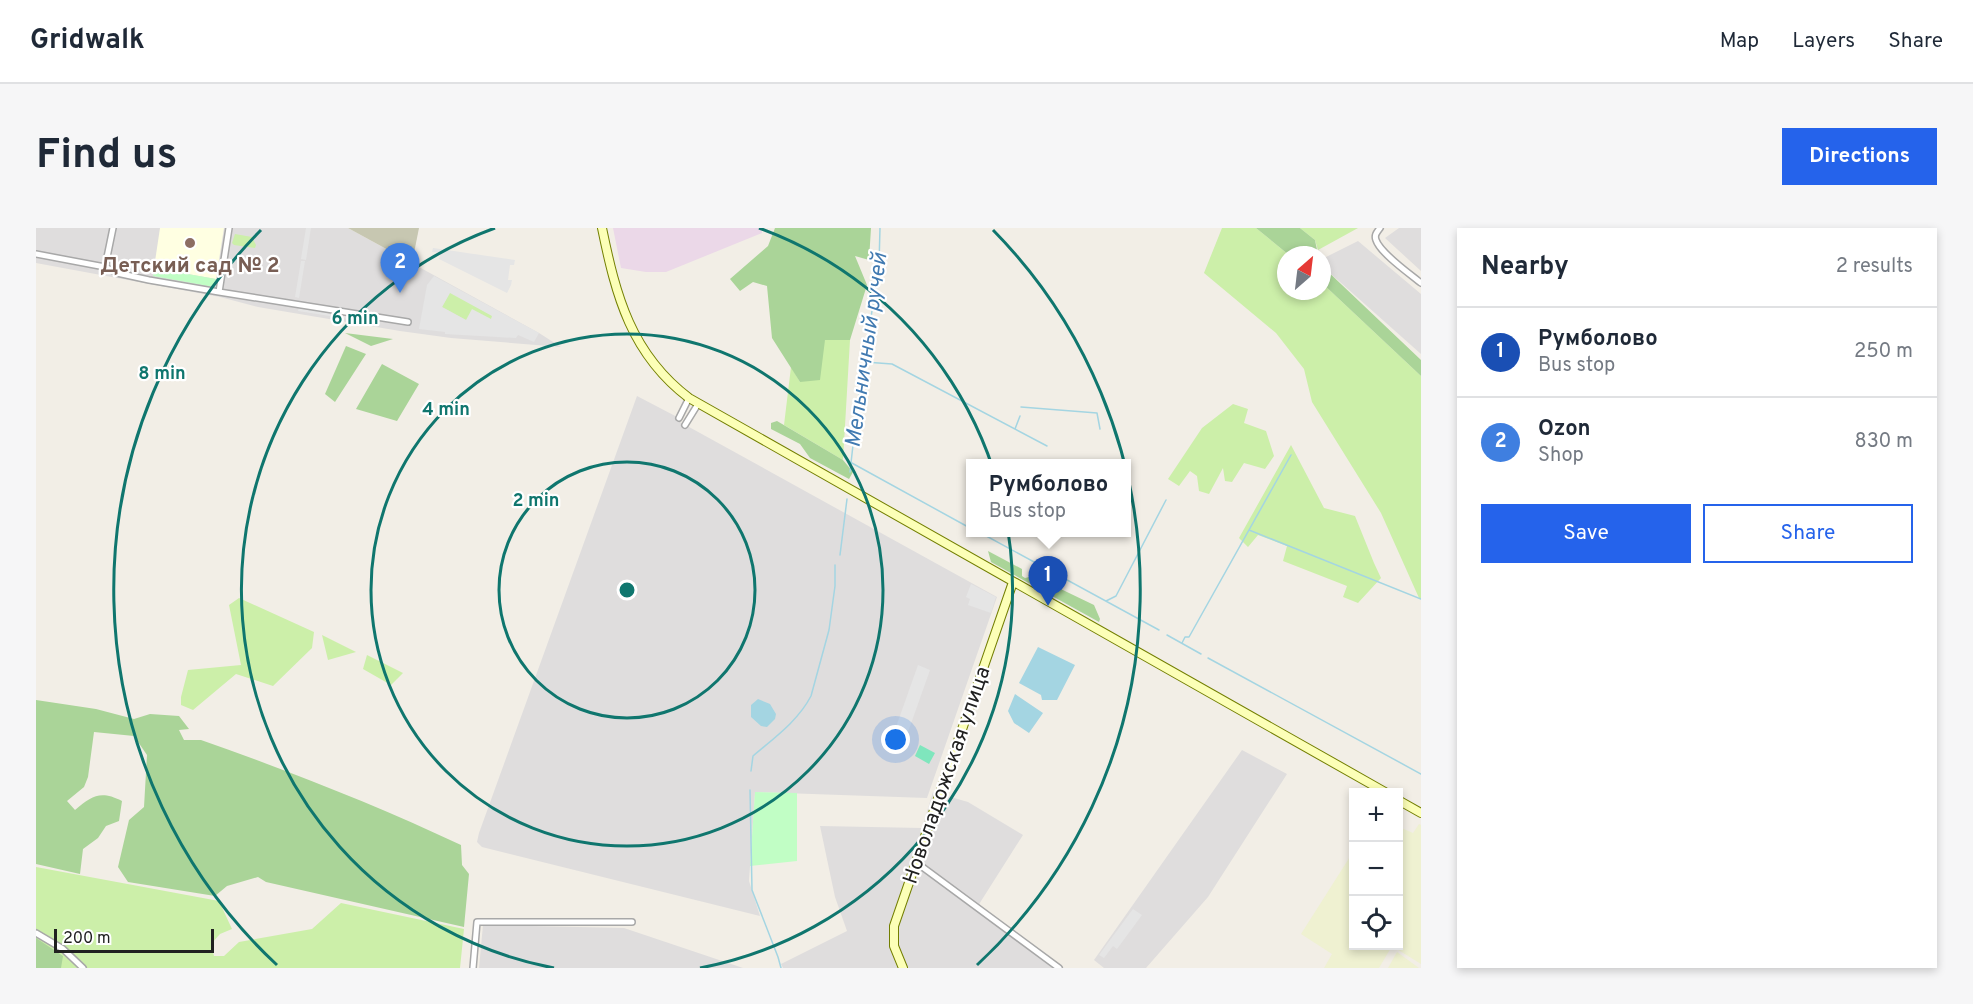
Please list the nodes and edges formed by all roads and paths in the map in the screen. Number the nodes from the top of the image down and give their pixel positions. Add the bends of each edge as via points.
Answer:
1 (113, 228) edge
2 (229, 228) edge
3 (602, 228) edge
4 (1380, 228) edge
5 (36, 254) edge
6 (105, 267) junction
7 (1421, 283) edge
8 (219, 292) junction
9 (408, 322) dead end
10 (689, 398) junction
11 (698, 404) junction
12 (679, 418) dead end
13 (685, 425) dead end
14 (1013, 582) junction
15 (1378, 788) edge
16 (1403, 803) edge
17 (1421, 813) edge
18 (916, 863) junction
19 (632, 922) dead end
20 (36, 933) edge
21 (83, 968) edge
22 (472, 968) edge
23 (903, 968) edge
24 (1059, 968) edge

1 - 6 street
2 - 8 street
3 - 10 main road via 620,301 633,332 661,372
4 - 7 street via 1375,238 1379,247
5 - 6 street
6 - 8 street via 117,273
8 - 9 street
10 - 11 main road
10 - 12 street
11 - 13 street
11 - 14 main road
14 - 15 main road
14 - 18 main road, Новоладожская улица
16 - 17 main road
18 - 23 main road, Новоладожская улица via 893,933
18 - 24 street
19 - 22 street via 477,922
20 - 21 street via 63,949

